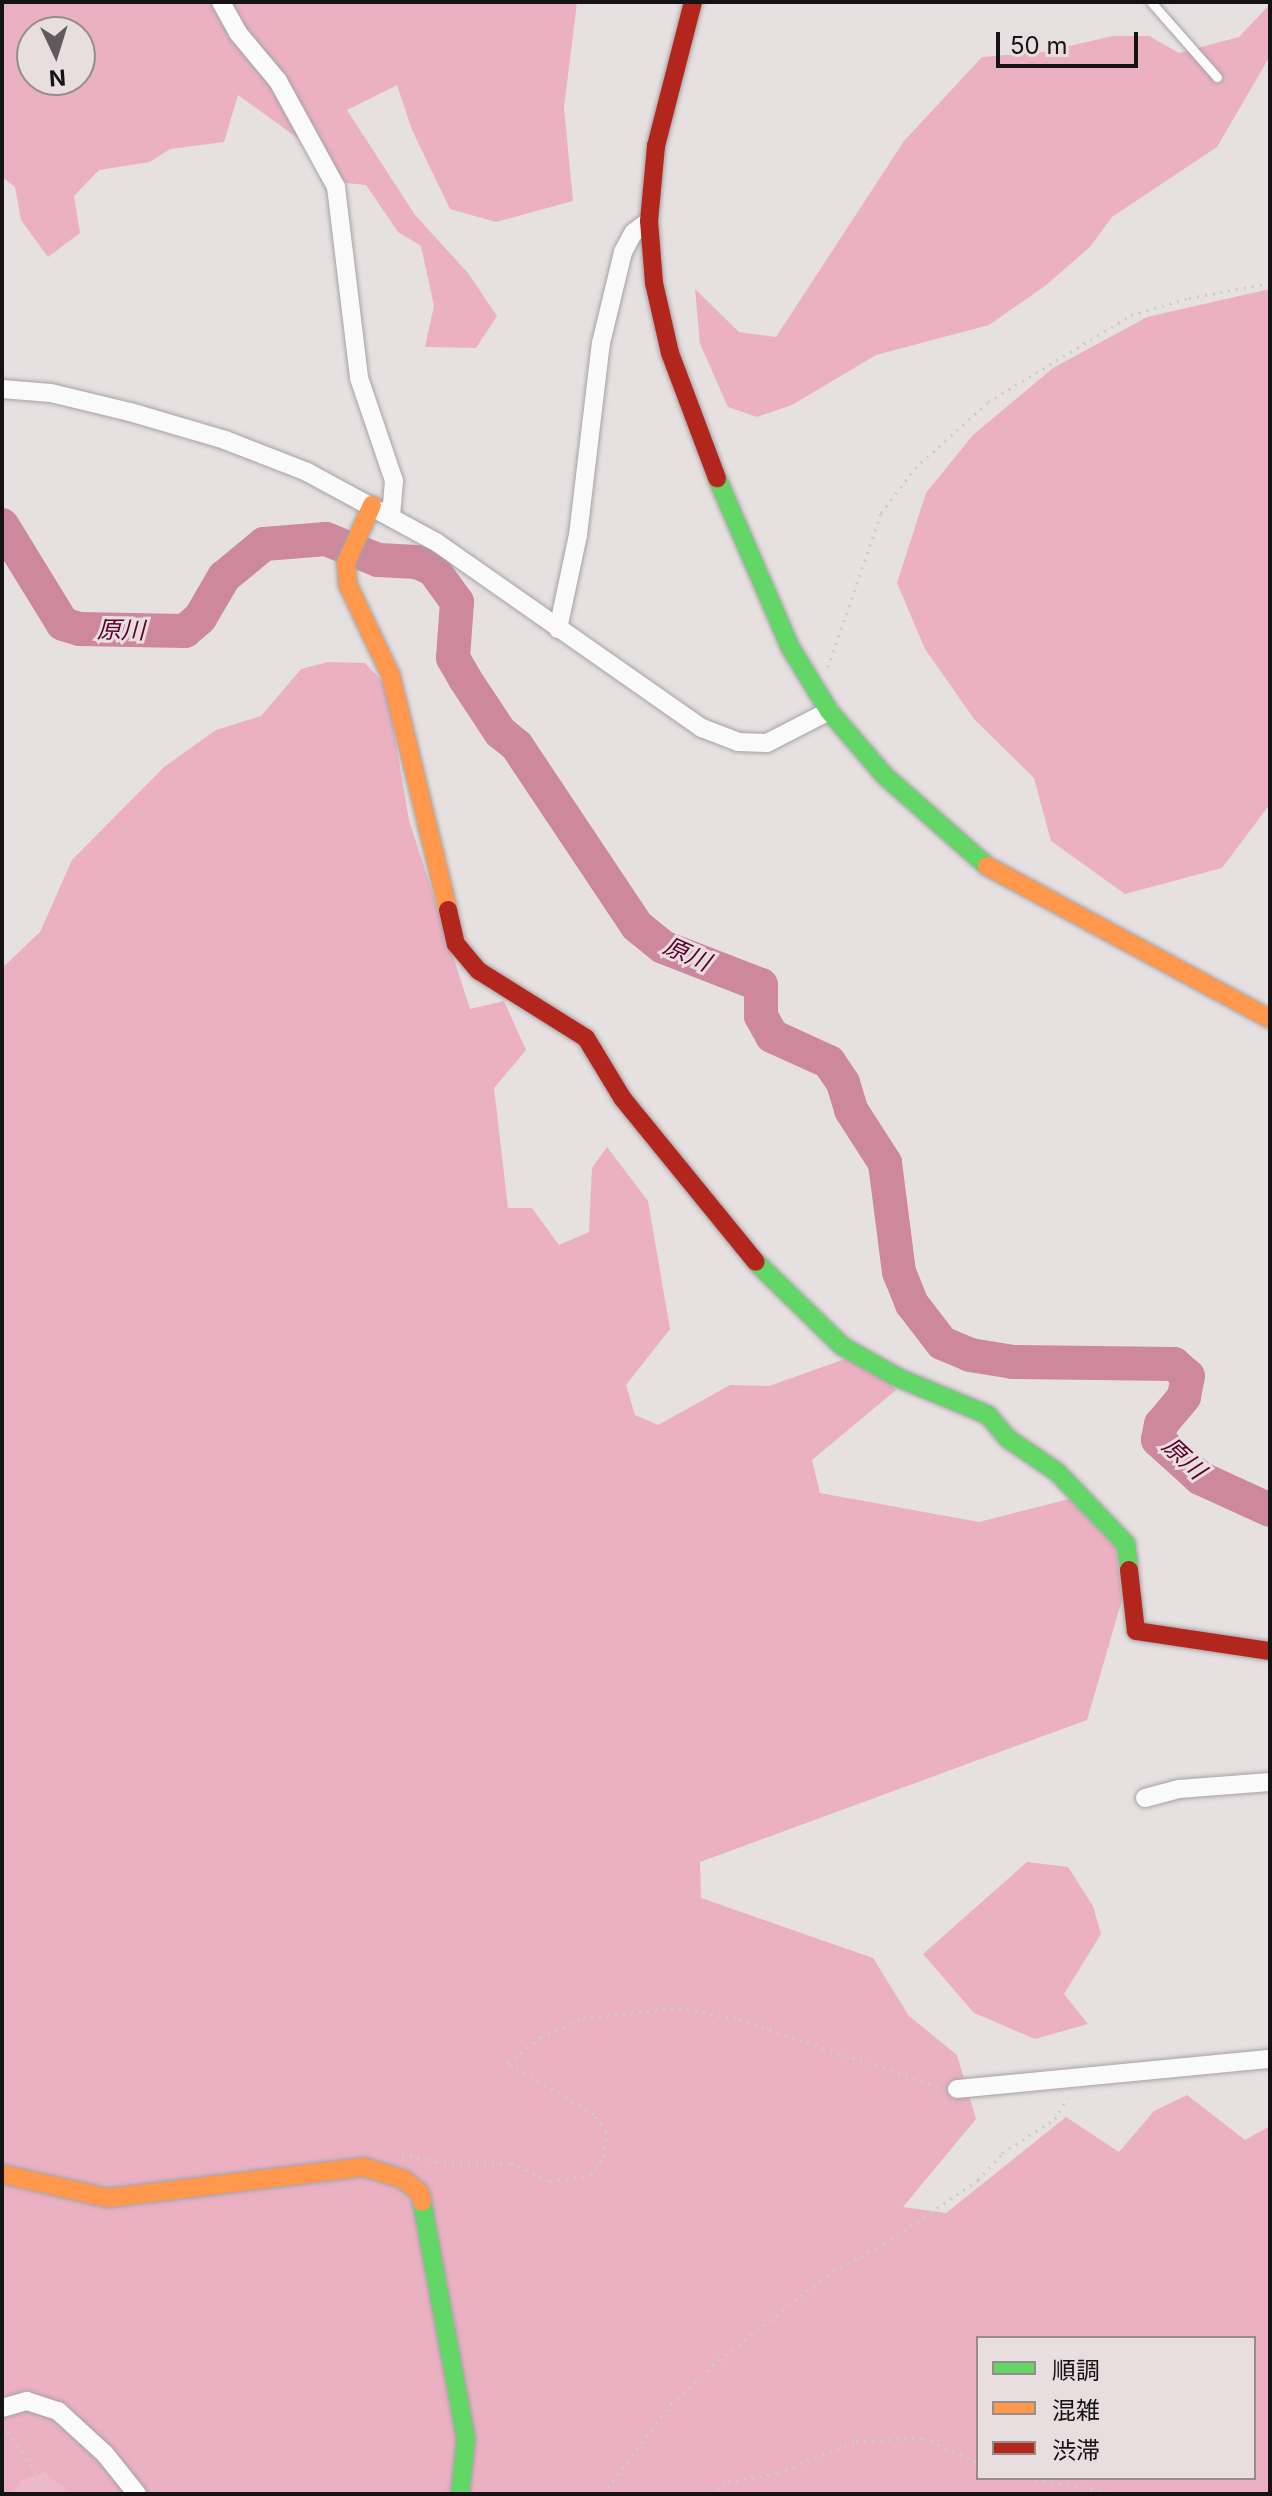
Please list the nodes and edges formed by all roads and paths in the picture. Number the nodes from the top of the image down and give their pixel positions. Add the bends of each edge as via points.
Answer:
1 (221, 2) edge
2 (693, 2) edge
3 (1151, 2) edge
4 (1217, 77) dead end
5 (649, 221) junction
6 (1270, 283) edge
7 (2, 389) edge
8 (372, 505) junction
9 (391, 517) junction
10 (558, 629) junction
11 (813, 684) junction
12 (829, 711) junction
13 (1270, 1019) edge
14 (1270, 1651) edge
15 (1270, 1782) edge
16 (1145, 1798) dead end
17 (1270, 2059) edge
18 (1076, 2080) junction
19 (957, 2089) joint
20 (398, 2154) dead end
21 (2, 2174) edge
22 (2, 2408) edge
23 (2, 2423) edge
24 (976, 2461) edge
25 (1039, 2480) edge
26 (51, 2494) edge
27 (137, 2494) edge
28 (460, 2494) edge
29 (603, 2494) edge
30 (710, 2494) edge
31 (1120, 2494) edge

1 - 9 street via 238,33 278,81 336,187 359,378 394,481
2 - 5 street via 656,146
3 - 4 lane
5 - 10 street via 633,233 623,252 601,343 578,535
5 - 11 street via 654,283 670,353 704,449 768,606
6 - 11 path via 1131,315 988,402 915,468 881,513 828,668
7 - 8 street via 51,393 225,440
8 - 9 street
8 - 14 street via 346,563 364,625 391,676 456,944 508,992 586,1038 623,1099 765,1273 842,1346 899,1378 988,1415 1007,1438 1057,1472 1126,1544 1136,1631
9 - 10 street
10 - 12 street via 702,728 738,742 767,743
11 - 12 street
12 - 13 street via 885,776 992,871
15 - 16 street via 1179,1789
17 - 18 street
18 - 19 street
18 - 29 path via 1044,2129 1002,2153 978,2180 884,2244 833,2271 713,2365 671,2404
19 - 20 path via 928,2086 739,2019 679,2008 583,2018 541,2037 508,2063 594,2114 606,2131 604,2156 591,2175 550,2181 511,2163 436,2162 414,2153
21 - 28 street via 108,2198 364,2167 403,2179 420,2193 450,2349 466,2440
22 - 27 street via 27,2401 58,2411 105,2454
23 - 26 path
24 - 30 path via 923,2438 856,2441 778,2473 728,2482
25 - 31 path

